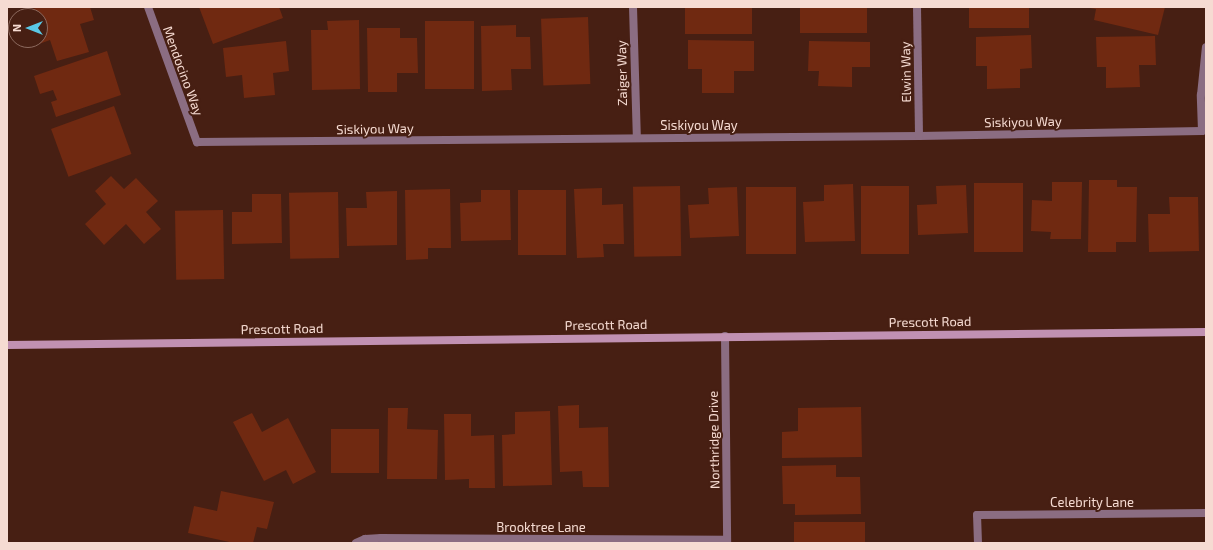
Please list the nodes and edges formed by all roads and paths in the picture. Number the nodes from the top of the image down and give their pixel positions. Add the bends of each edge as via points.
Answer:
1 (148, 7) edge
2 (632, 7) edge
3 (917, 7) edge
4 (1206, 47) edge
5 (919, 136) junction
6 (637, 138) junction
7 (197, 142) joint
8 (1206, 332) edge
9 (724, 336) junction
10 (7, 345) edge
11 (1206, 514) edge
12 (727, 542) edge
13 (356, 543) edge
14 (978, 543) edge

1 - 7 street, Mendocino Way
2 - 6 street, Zaiger Way
3 - 5 street, Elwin Way
4 - 5 street, Siskiyou Way via 1201,95 1202,131
5 - 6 street, Siskiyou Way
6 - 7 street, Siskiyou Way
8 - 9 main road, Prescott Road
9 - 10 main road, Prescott Road
9 - 12 street, Northridge Drive
11 - 14 street, Celebrity Lane via 977,515
12 - 13 street, Brooktree Lane via 381,538 365,539

